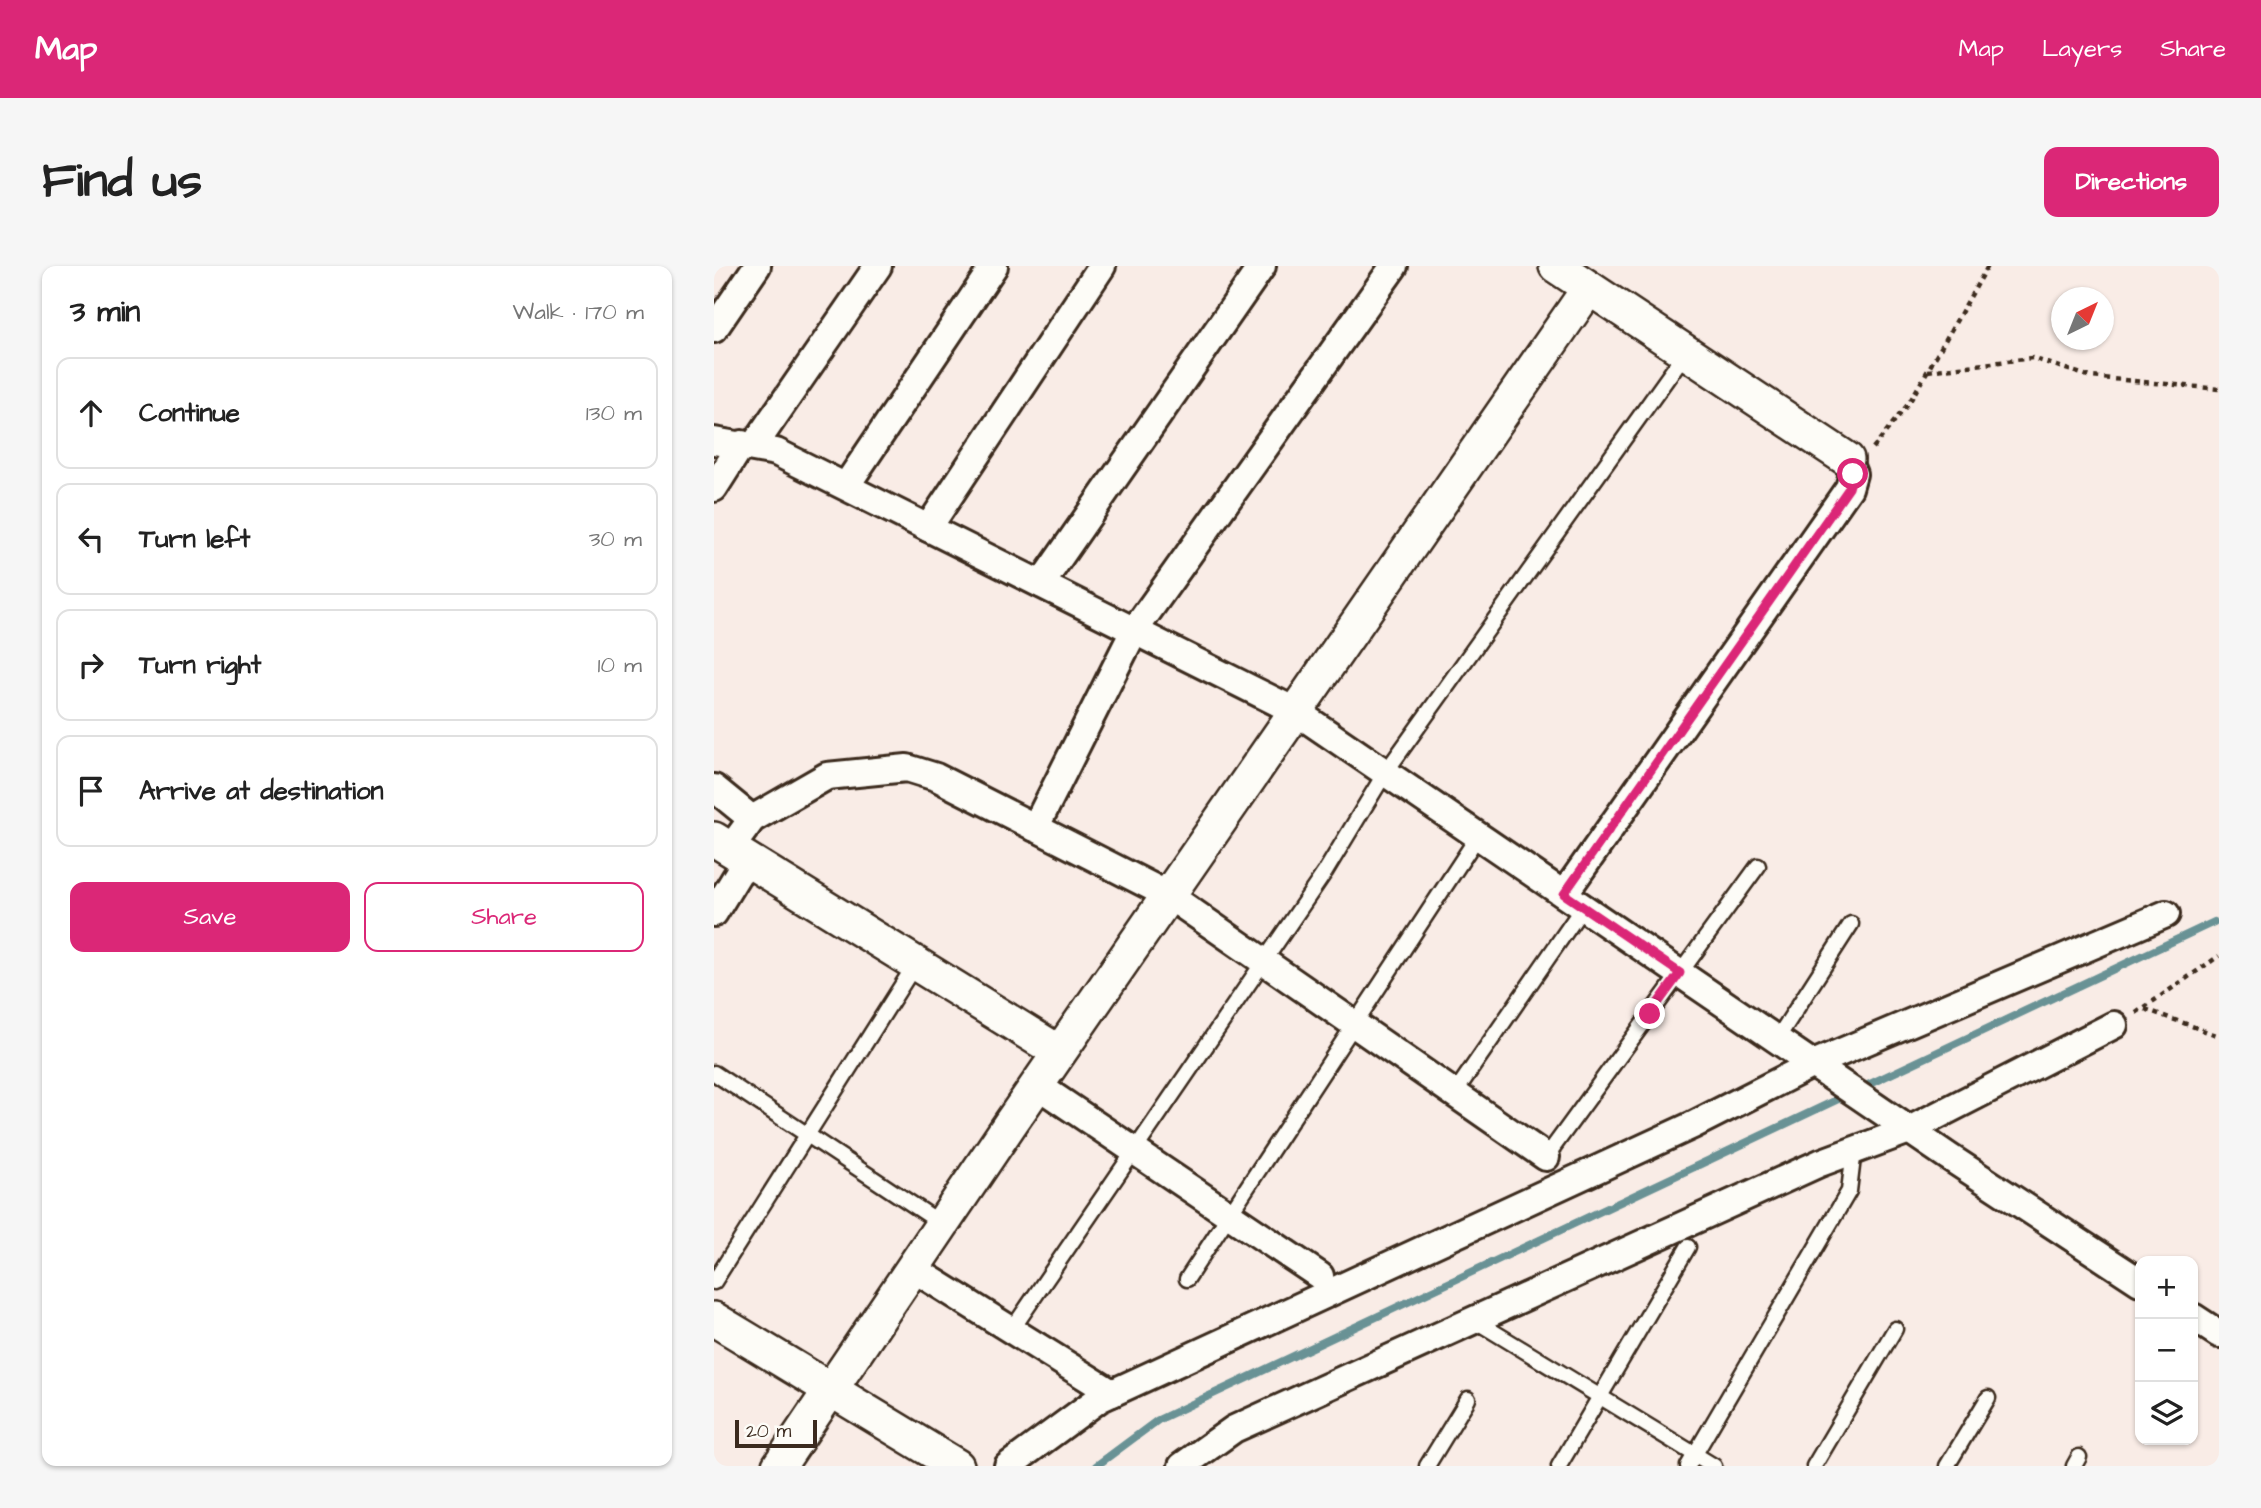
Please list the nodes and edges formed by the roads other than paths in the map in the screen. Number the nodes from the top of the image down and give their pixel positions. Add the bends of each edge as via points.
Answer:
1 (757, 266) edge
2 (878, 266) edge
3 (994, 266) edge
4 (1102, 266) edge
5 (1262, 266) edge
6 (1394, 266) edge
7 (1556, 266) edge
8 (1589, 288) junction
9 (714, 329) edge
10 (1686, 352) junction
11 (714, 441) edge
12 (748, 445) junction
13 (1847, 459) joint
14 (846, 486) junction
15 (714, 488) edge
16 (928, 528) junction
17 (1041, 584) junction
18 (1134, 631) junction
19 (1295, 711) junction
20 (1385, 773) junction
21 (714, 788) edge
22 (752, 819) junction
23 (1035, 828) junction
24 (1478, 836) junction
25 (730, 849) edge
26 (1758, 866) dead end
27 (1168, 895) junction
28 (1573, 901) junction
29 (714, 913) edge
30 (2166, 914) dead end
31 (1851, 924) dead end
32 (1264, 962) junction
33 (916, 963) junction
34 (1680, 973) junction
35 (1354, 1024) junction
36 (2114, 1025) road end
37 (1777, 1040) junction
38 (1059, 1052) junction
39 (1818, 1067) junction
40 (714, 1073) edge
41 (1037, 1084) junction
42 (1454, 1094) junction
43 (1899, 1123) junction
44 (807, 1135) junction
45 (1853, 1150) junction
46 (1135, 1151) junction
47 (1546, 1157) joint
48 (1229, 1214) junction
49 (942, 1224) junction
50 (1688, 1247) dead end
51 (912, 1268) junction
52 (1320, 1276) dead end
53 (1187, 1279) dead end
54 (2135, 1279) edge
55 (714, 1282) edge
56 (714, 1319) edge
57 (2196, 1319) edge
58 (1474, 1320) junction
59 (1013, 1328) junction
60 (1895, 1329) dead end
61 (2219, 1334) edge
62 (831, 1390) junction
63 (1112, 1393) junction
64 (1600, 1397) junction
65 (1988, 1398) dead end
66 (1468, 1399) dead end
67 (1691, 1460) edge
68 (779, 1466) edge
69 (957, 1466) edge
70 (1008, 1466) edge
71 (1182, 1466) edge
72 (1427, 1466) edge
73 (1559, 1466) edge
74 (1714, 1466) edge
75 (1814, 1466) edge
76 (1947, 1466) edge

1 - 9 street
2 - 12 street
3 - 14 street
4 - 16 street
5 - 17 street
6 - 18 street
7 - 8 street
8 - 10 street
8 - 19 street
10 - 13 street
10 - 20 lane
11 - 12 street
12 - 14 street via 776,452
12 - 15 street
13 - 28 street via 1853,474 1849,488
14 - 16 street
16 - 17 street
17 - 18 street
18 - 19 street
18 - 23 street
19 - 20 street
19 - 27 street
20 - 24 street
20 - 32 lane
21 - 22 street
22 - 23 street via 827,776 907,768 936,777
22 - 25 street
23 - 27 street
24 - 28 street
24 - 35 lane
25 - 29 street
25 - 33 street
26 - 34 lane
27 - 32 street
27 - 38 street
28 - 34 street
28 - 42 lane
30 - 39 street
31 - 37 lane
32 - 35 street
32 - 46 lane
33 - 38 street
33 - 44 lane
34 - 37 street
34 - 47 lane
35 - 42 street
35 - 48 lane
36 - 43 street
37 - 39 street
38 - 41 street
39 - 43 street
39 - 63 street
40 - 44 lane
41 - 46 street
41 - 49 street
42 - 47 street
43 - 45 street
43 - 54 street
44 - 49 lane
44 - 55 lane
45 - 58 street
45 - 67 lane via 1849,1191
46 - 48 street
46 - 59 lane
48 - 52 street
48 - 53 lane
49 - 51 street
50 - 64 lane
51 - 59 street
51 - 62 street
56 - 62 street
57 - 61 street
58 - 64 lane
58 - 71 street via 1234,1429
59 - 63 street
60 - 75 lane
62 - 68 street
62 - 69 street
63 - 70 street via 1062,1423
64 - 67 lane
64 - 73 lane
65 - 76 lane
66 - 72 lane
67 - 74 lane

